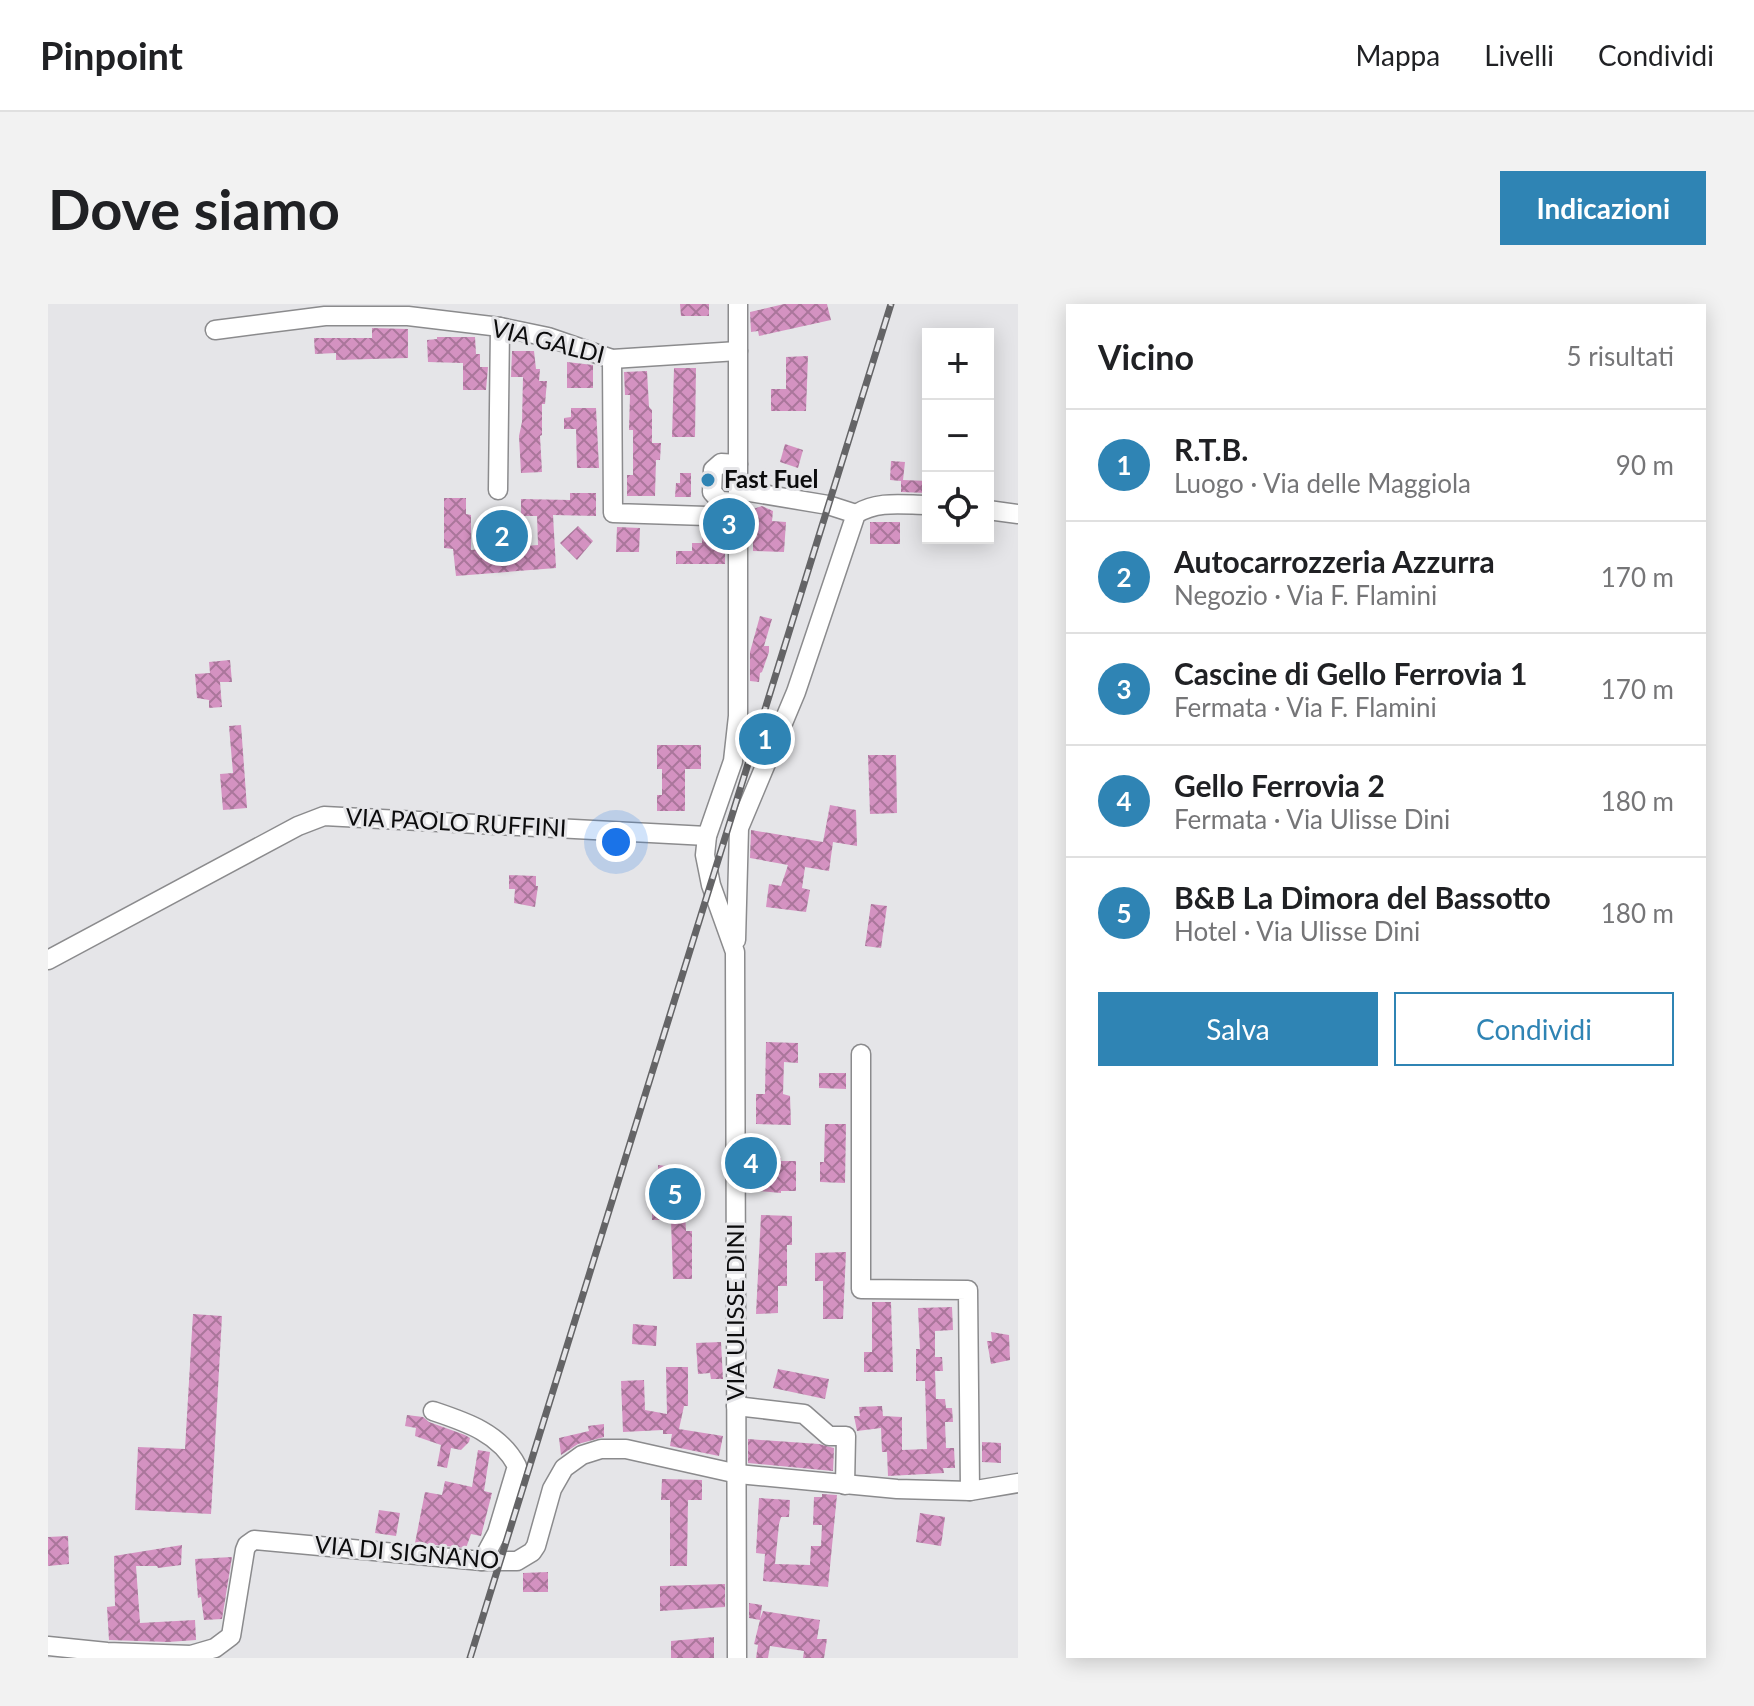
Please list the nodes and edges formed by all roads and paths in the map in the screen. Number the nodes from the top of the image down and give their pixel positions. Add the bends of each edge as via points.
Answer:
1 (738, 304) edge
2 (500, 327) junction
3 (215, 330) dead end
4 (738, 351) junction
5 (612, 359) junction
6 (738, 464) junction
7 (498, 490) dead end
8 (738, 503) junction
9 (922, 505) edge
10 (994, 511) edge
11 (856, 514) junction
12 (1018, 514) edge
13 (707, 836) junction
14 (735, 952) junction
15 (48, 960) edge
16 (861, 1054) dead end
17 (736, 1406) junction
18 (433, 1411) dead end
19 (738, 1474) junction
20 (1018, 1483) edge
21 (845, 1485) junction
22 (970, 1491) junction
23 (482, 1561) junction
24 (48, 1646) edge
25 (107, 1655) edge
26 (737, 1658) edge

1 - 4 street, VIA ULISSE DINI
2 - 3 street, VIA GALDI via 408,316 325,316
2 - 5 street, VIA GALDI
2 - 7 street
4 - 5 street, VIA GALDI
4 - 6 street, VIA ULISSE DINI
5 - 8 street via 613,513
6 - 8 street, VIA ULISSE DINI
6 - 8 street via 721,463 713,470 712,492 720,501
8 - 11 street via 828,505
8 - 13 street, VIA ULISSE DINI via 738,716 727,783
9 - 11 street via 880,505
10 - 12 street
11 - 14 street via 796,692 739,828
13 - 14 street, VIA ULISSE DINI via 707,871
13 - 15 street, VIA PAOLO RUFFINI via 324,816
14 - 17 street, VIA ULISSE DINI
16 - 22 street via 861,1289 968,1290
17 - 19 street, VIA ULISSE DINI
17 - 21 street via 804,1414 829,1436 846,1436
18 - 23 street via 474,1424 511,1453 517,1466 497,1533
19 - 21 street, VIA DI SIGNANO
19 - 23 street, VIA DI SIGNANO via 626,1449 589,1452 569,1463 552,1489 532,1552 517,1561
19 - 26 street, VIA ULISSE DINI
20 - 22 street, VIA DI SIGNANO
21 - 22 street, VIA DI SIGNANO
23 - 25 street, VIA DI SIGNANO via 254,1540 247,1545 231,1636 223,1643 191,1655
24 - 25 street, VIA DI SIGNANO

